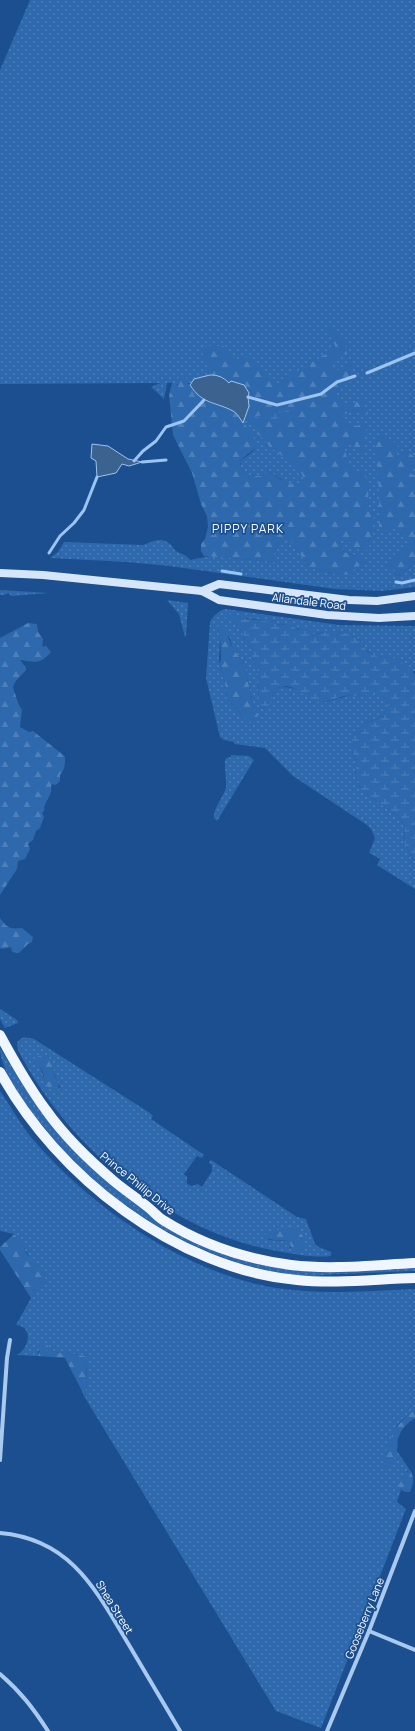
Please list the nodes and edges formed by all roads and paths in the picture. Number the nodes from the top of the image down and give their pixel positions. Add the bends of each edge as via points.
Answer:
1 (0, 573) edge
2 (202, 591) junction
3 (415, 596) edge
4 (415, 616) edge
5 (0, 1035) edge
6 (0, 1072) edge
7 (415, 1262) edge
8 (415, 1278) edge
9 (10, 1340) dead end
10 (0, 1460) edge
11 (415, 1511) edge
12 (0, 1533) edge
13 (369, 1631) junction
14 (415, 1650) edge
15 (0, 1674) edge
16 (48, 1731) edge
17 (180, 1731) edge
18 (327, 1731) edge

1 - 2 main road, Allandale Road
2 - 3 main road, Allandale Road via 219,584 349,600 377,601
2 - 4 main road, Allandale Road via 219,600 327,615 379,618
5 - 7 main road, Prince Phillip Drive via 43,1106 76,1146 126,1191 161,1219 177,1228 203,1241 238,1253 292,1265 338,1267
6 - 8 main road via 30,1119 66,1161 127,1212 188,1249 232,1267 267,1276 298,1280
9 - 10 street
11 - 13 street, Gooseberry Lane
12 - 17 street, Shea Street via 36,1541 55,1550 71,1562 92,1585
13 - 14 street
13 - 18 street, Gooseberry Lane
15 - 16 street via 27,1700

